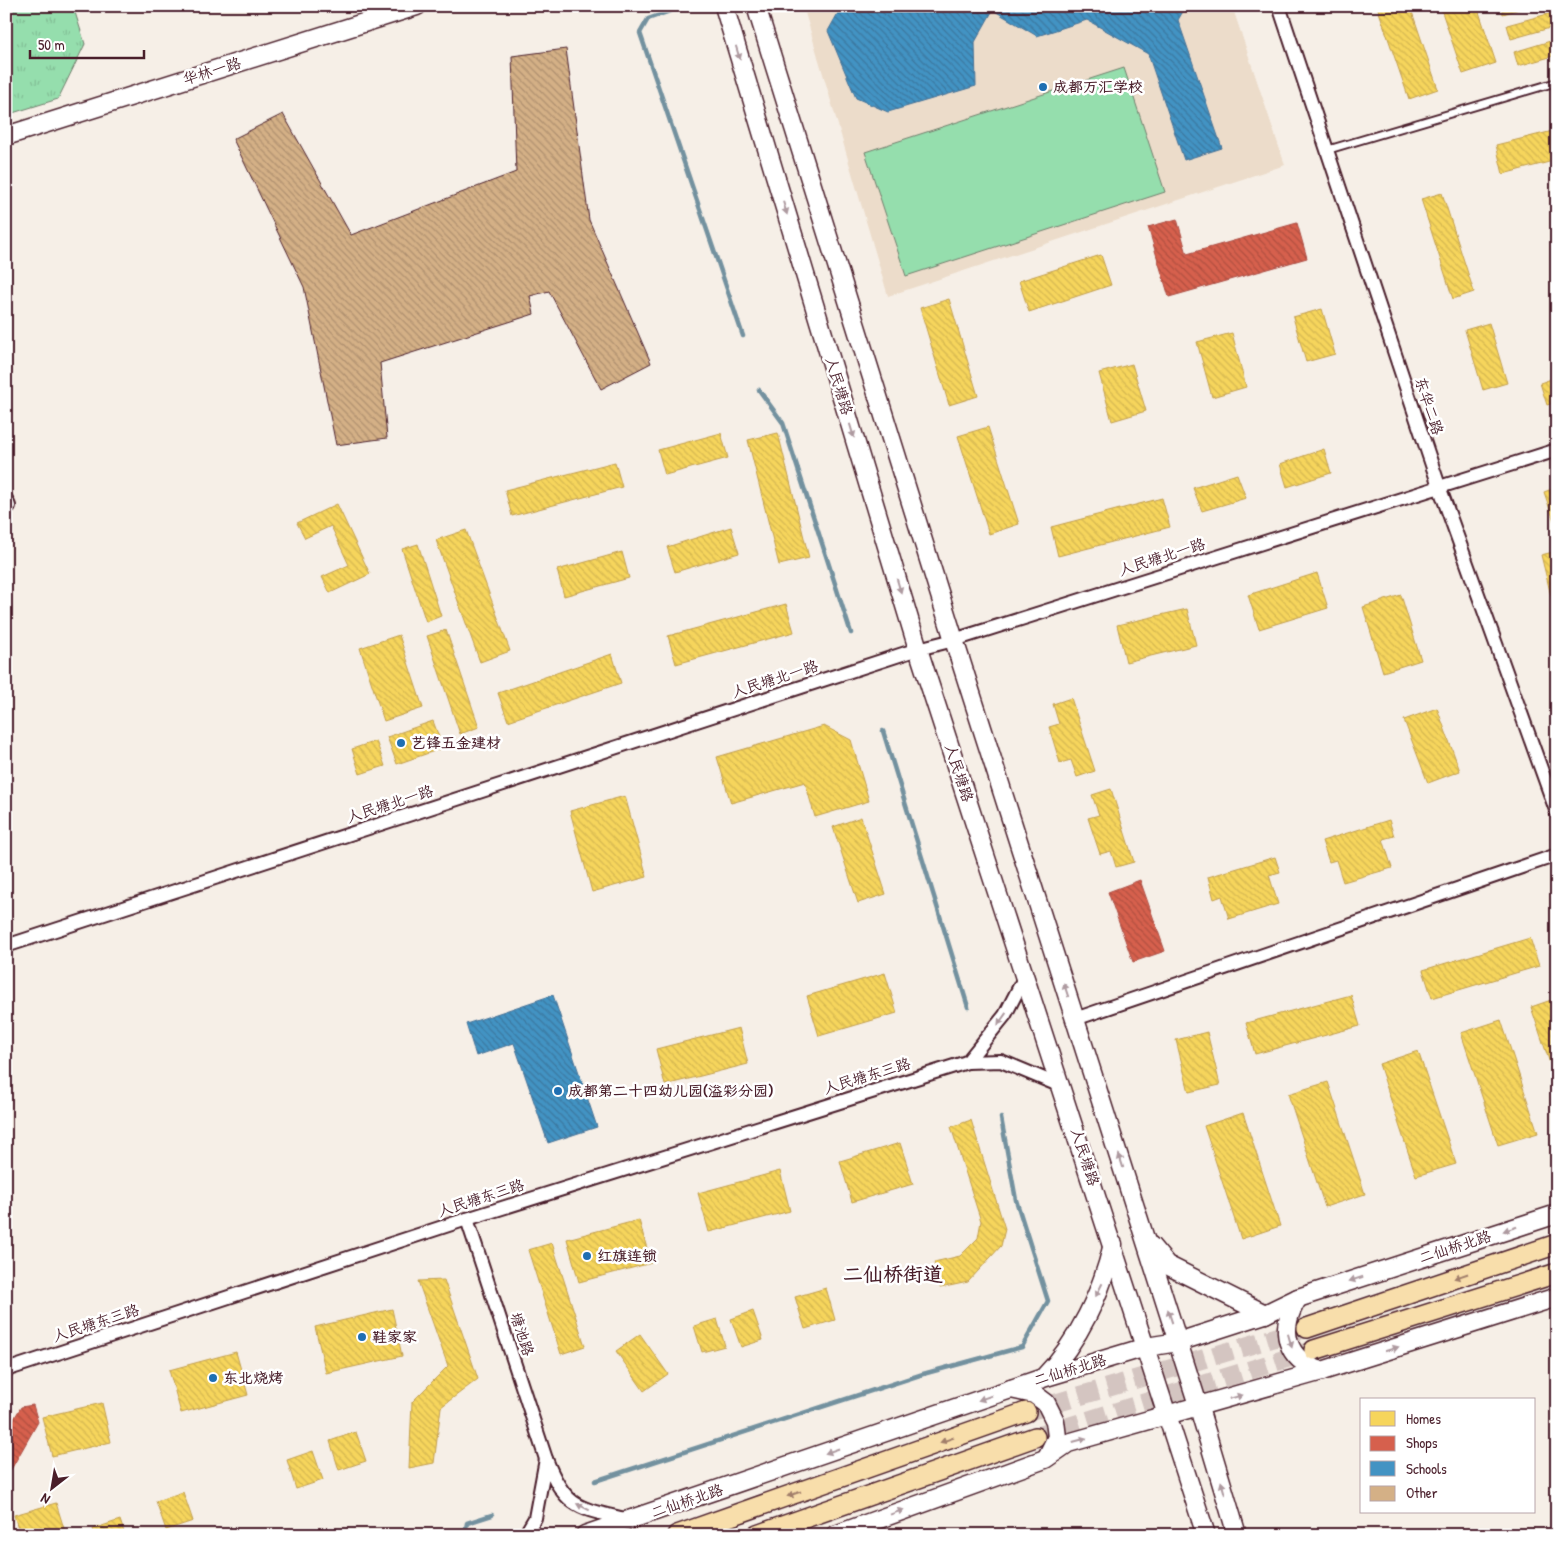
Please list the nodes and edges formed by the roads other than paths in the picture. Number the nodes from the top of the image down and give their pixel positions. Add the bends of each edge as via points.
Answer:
1 (417, 6) edge
2 (724, 6) edge
3 (756, 6) edge
4 (1279, 6) edge
5 (1557, 82) edge
6 (6, 136) edge
7 (1327, 150) junction
8 (1557, 450) edge
9 (1439, 486) junction
10 (954, 640) junction
11 (918, 649) junction
12 (1557, 813) edge
13 (1557, 855) edge
14 (6, 946) edge
15 (1025, 976) junction
16 (1075, 1019) junction
17 (967, 1062) junction
18 (1061, 1086) junction
19 (1557, 1214) edge
20 (467, 1219) junction
21 (1146, 1240) junction
22 (1113, 1244) junction
23 (1557, 1244) edge
24 (1557, 1272) edge
25 (1557, 1297) edge
26 (1298, 1298) junction
27 (1266, 1314) junction
28 (1307, 1328) tunnel mouth
29 (1178, 1342) junction
30 (1146, 1347) junction
31 (1314, 1350) tunnel mouth
32 (6, 1370) edge
33 (1322, 1372) junction
34 (1043, 1378) junction
35 (1011, 1389) junction
36 (1200, 1408) junction
37 (1026, 1412) tunnel mouth
38 (1166, 1416) junction
39 (1035, 1437) tunnel mouth
40 (546, 1459) junction
41 (1045, 1459) junction
42 (629, 1520) junction
43 (525, 1535) edge
44 (585, 1535) edge
45 (677, 1535) edge
46 (757, 1535) edge
47 (835, 1535) edge
48 (1206, 1535) edge
49 (1237, 1535) edge

1 - 6 main road, 华林一路
2 -> 11 main road, 人民塘路
3 - 10 main road
4 - 7 street, 东华二路
5 - 7 lane
7 - 9 street, 东华二路
8 - 9 street, 人民塘北一路
9 - 10 street, 人民塘北一路
9 - 12 street, 东华二路
10 - 11 street, 人民塘北一路
16 -> 10 main road
11 - 14 street, 人民塘北一路
11 - 15 main road, 人民塘路
13 - 16 street
15 -> 17 street via 1006,1014
15 - 18 main road, 人民塘路
21 -> 16 main road
17 - 18 street, 人民塘东三路 via 1001,1061
17 - 20 street, 人民塘东三路
18 - 22 main road, 人民塘路
19 -> 26 main road, 二仙桥北路
20 - 32 street, 人民塘东三路
20 - 40 street, 塘池路
21 - 27 main road via 1166,1264
29 -> 21 main road
22 - 30 main road, 人民塘路
22 -> 34 main road via 1102,1284 1062,1358
23 -> 28 main road
24 - 31 main road
33 -> 25 main road
26 - 27 main road, 二仙桥北路
26 -> 33 main road via 1287,1318 1286,1330 1292,1350 1302,1362
27 - 29 main road, 二仙桥北路
29 - 30 main road, 二仙桥北路
29 - 36 main road
30 - 34 main road, 二仙桥北路
30 - 38 main road, 人民塘路
36 -> 33 main road
34 - 35 main road, 二仙桥北路
35 - 41 main road via 1034,1394 1046,1403 1055,1421 1057,1437
35 -> 42 main road, 二仙桥北路
36 - 38 main road
49 -> 36 main road
37 -> 45 main road
41 -> 38 main road via 1068,1443
38 - 48 main road, 人民塘路
39 - 46 main road
42 -> 40 street, 塘池路 via 586,1510 567,1498 555,1481
40 - 43 street via 535,1518
47 -> 41 main road
42 - 44 main road, 二仙桥北路

